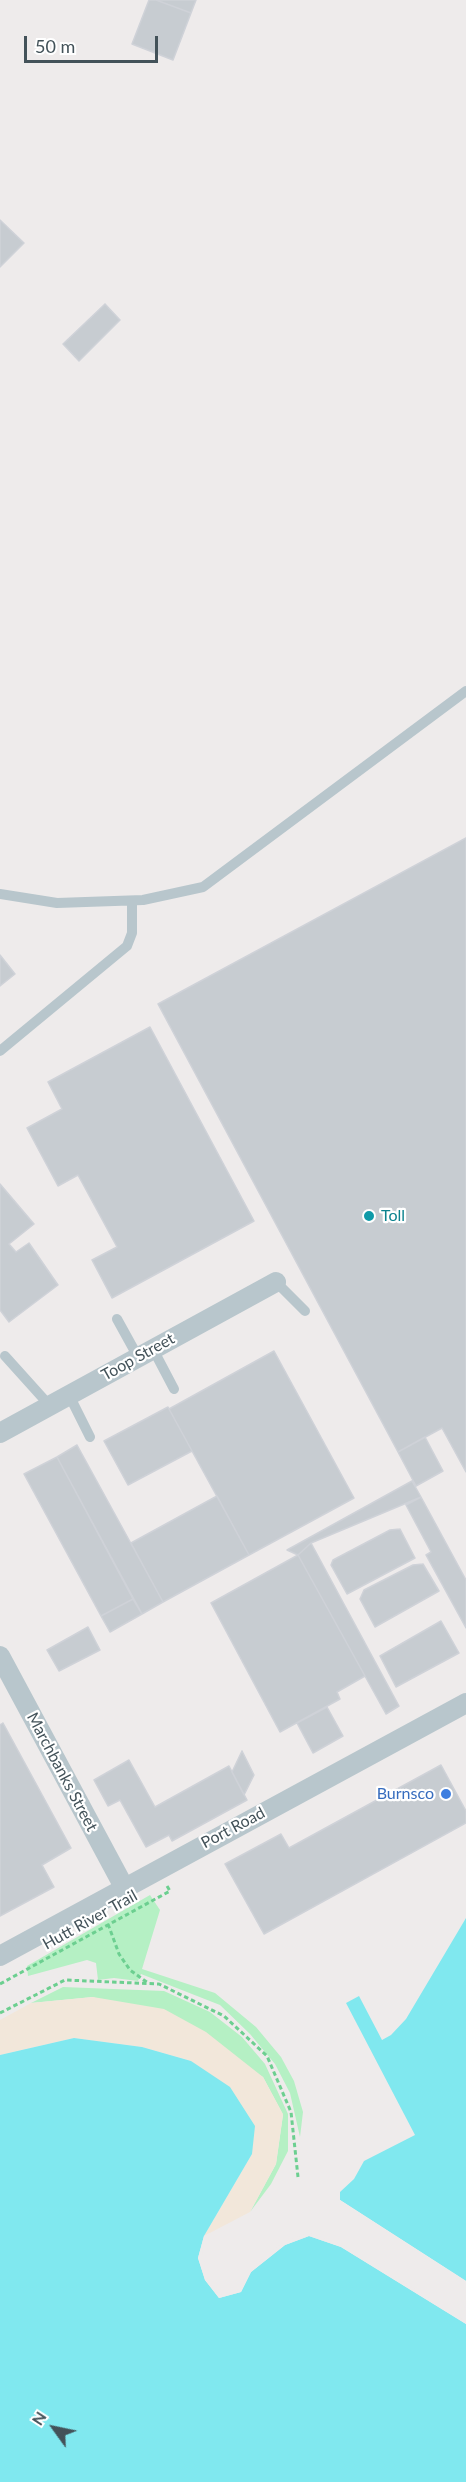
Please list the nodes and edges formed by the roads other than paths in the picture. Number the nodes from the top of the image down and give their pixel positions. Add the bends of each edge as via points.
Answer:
1 (466, 691) edge
2 (0, 894) edge
3 (132, 901) junction
4 (0, 1051) edge
5 (276, 1282) joint
6 (305, 1311) dead end
7 (117, 1319) dead end
8 (146, 1353) junction
9 (5, 1356) dead end
10 (174, 1389) dead end
11 (69, 1395) junction
12 (50, 1406) junction
13 (0, 1433) edge
14 (90, 1437) dead end
15 (0, 1656) edge
16 (466, 1703) edge
17 (124, 1887) junction
18 (0, 1956) edge

1 - 3 lane via 203,887
2 - 3 lane via 57,903
3 - 4 lane via 132,933 127,946
5 - 6 lane
5 - 8 street, Toop Street
7 - 8 lane
8 - 10 lane
8 - 11 street, Toop Street
9 - 12 lane
11 - 12 street, Toop Street
11 - 14 lane
12 - 13 street, Toop Street
15 - 17 street, Marchbanks Street
16 - 17 street, Port Road
17 - 18 street, Port Road

